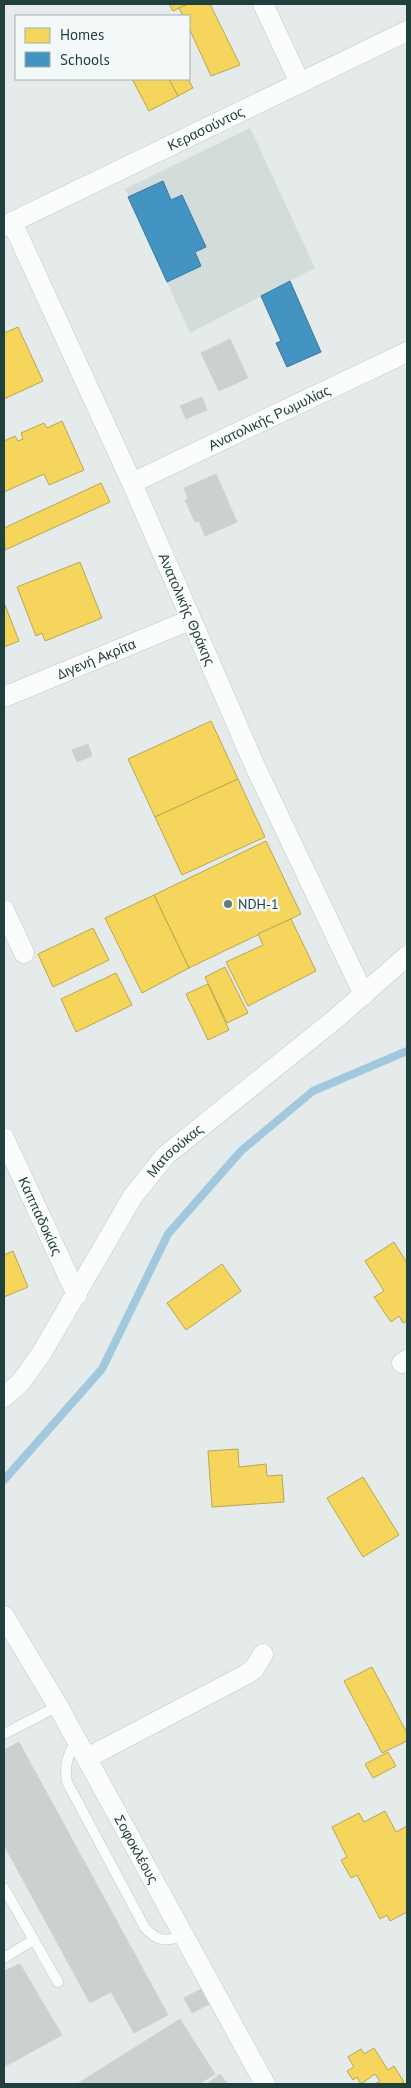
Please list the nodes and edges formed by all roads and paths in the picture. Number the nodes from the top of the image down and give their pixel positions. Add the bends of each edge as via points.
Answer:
1 (263, 4) edge
2 (407, 31) edge
3 (300, 83) junction
4 (8, 224) edge
5 (407, 352) edge
6 (132, 483) junction
7 (190, 620) junction
8 (4, 697) edge
9 (4, 910) edge
10 (24, 953) dead end
11 (407, 956) edge
12 (364, 995) junction
13 (4, 1138) edge
14 (76, 1295) junction
15 (4, 1397) edge
16 (4, 1616) edge
17 (263, 1654) dead end
18 (58, 1706) junction
19 (4, 1734) edge
20 (77, 1739) junction
21 (87, 1758) junction
22 (4, 1888) edge
23 (184, 1936) junction
24 (33, 1940) junction
25 (4, 1958) edge
26 (58, 1982) dead end
27 (265, 2084) edge

1 - 3 street
2 - 3 street, Κερασούντος
3 - 4 street, Κερασούντος
4 - 6 street, Ανατολικής Θράκης
5 - 6 street, Ανατολικής Ρωμυλίας
6 - 7 street, Ανατολικής Θράκης
7 - 8 street, Διγενή Ακρίτα
7 - 12 street, Ανατολικής Θράκης via 254,764
9 - 10 street
11 - 12 street, Ματσούκας
12 - 14 street, Ματσούκας via 166,1155 133,1196
13 - 14 street, Καππαδοκίας
14 - 15 street, Ματσούκας via 34,1365
16 - 18 street, Σοφοκλέους
17 - 21 street via 247,1674
18 - 19 lane
18 - 20 street, Σοφοκλέους
20 - 21 street, Σοφοκλέους
20 - 23 lane via 64,1770 67,1782 145,1928 155,1938 166,1941
21 - 23 street, Σοφοκλέους
22 - 24 lane
23 - 27 street, Σοφοκλέους
24 - 25 lane
24 - 26 lane

